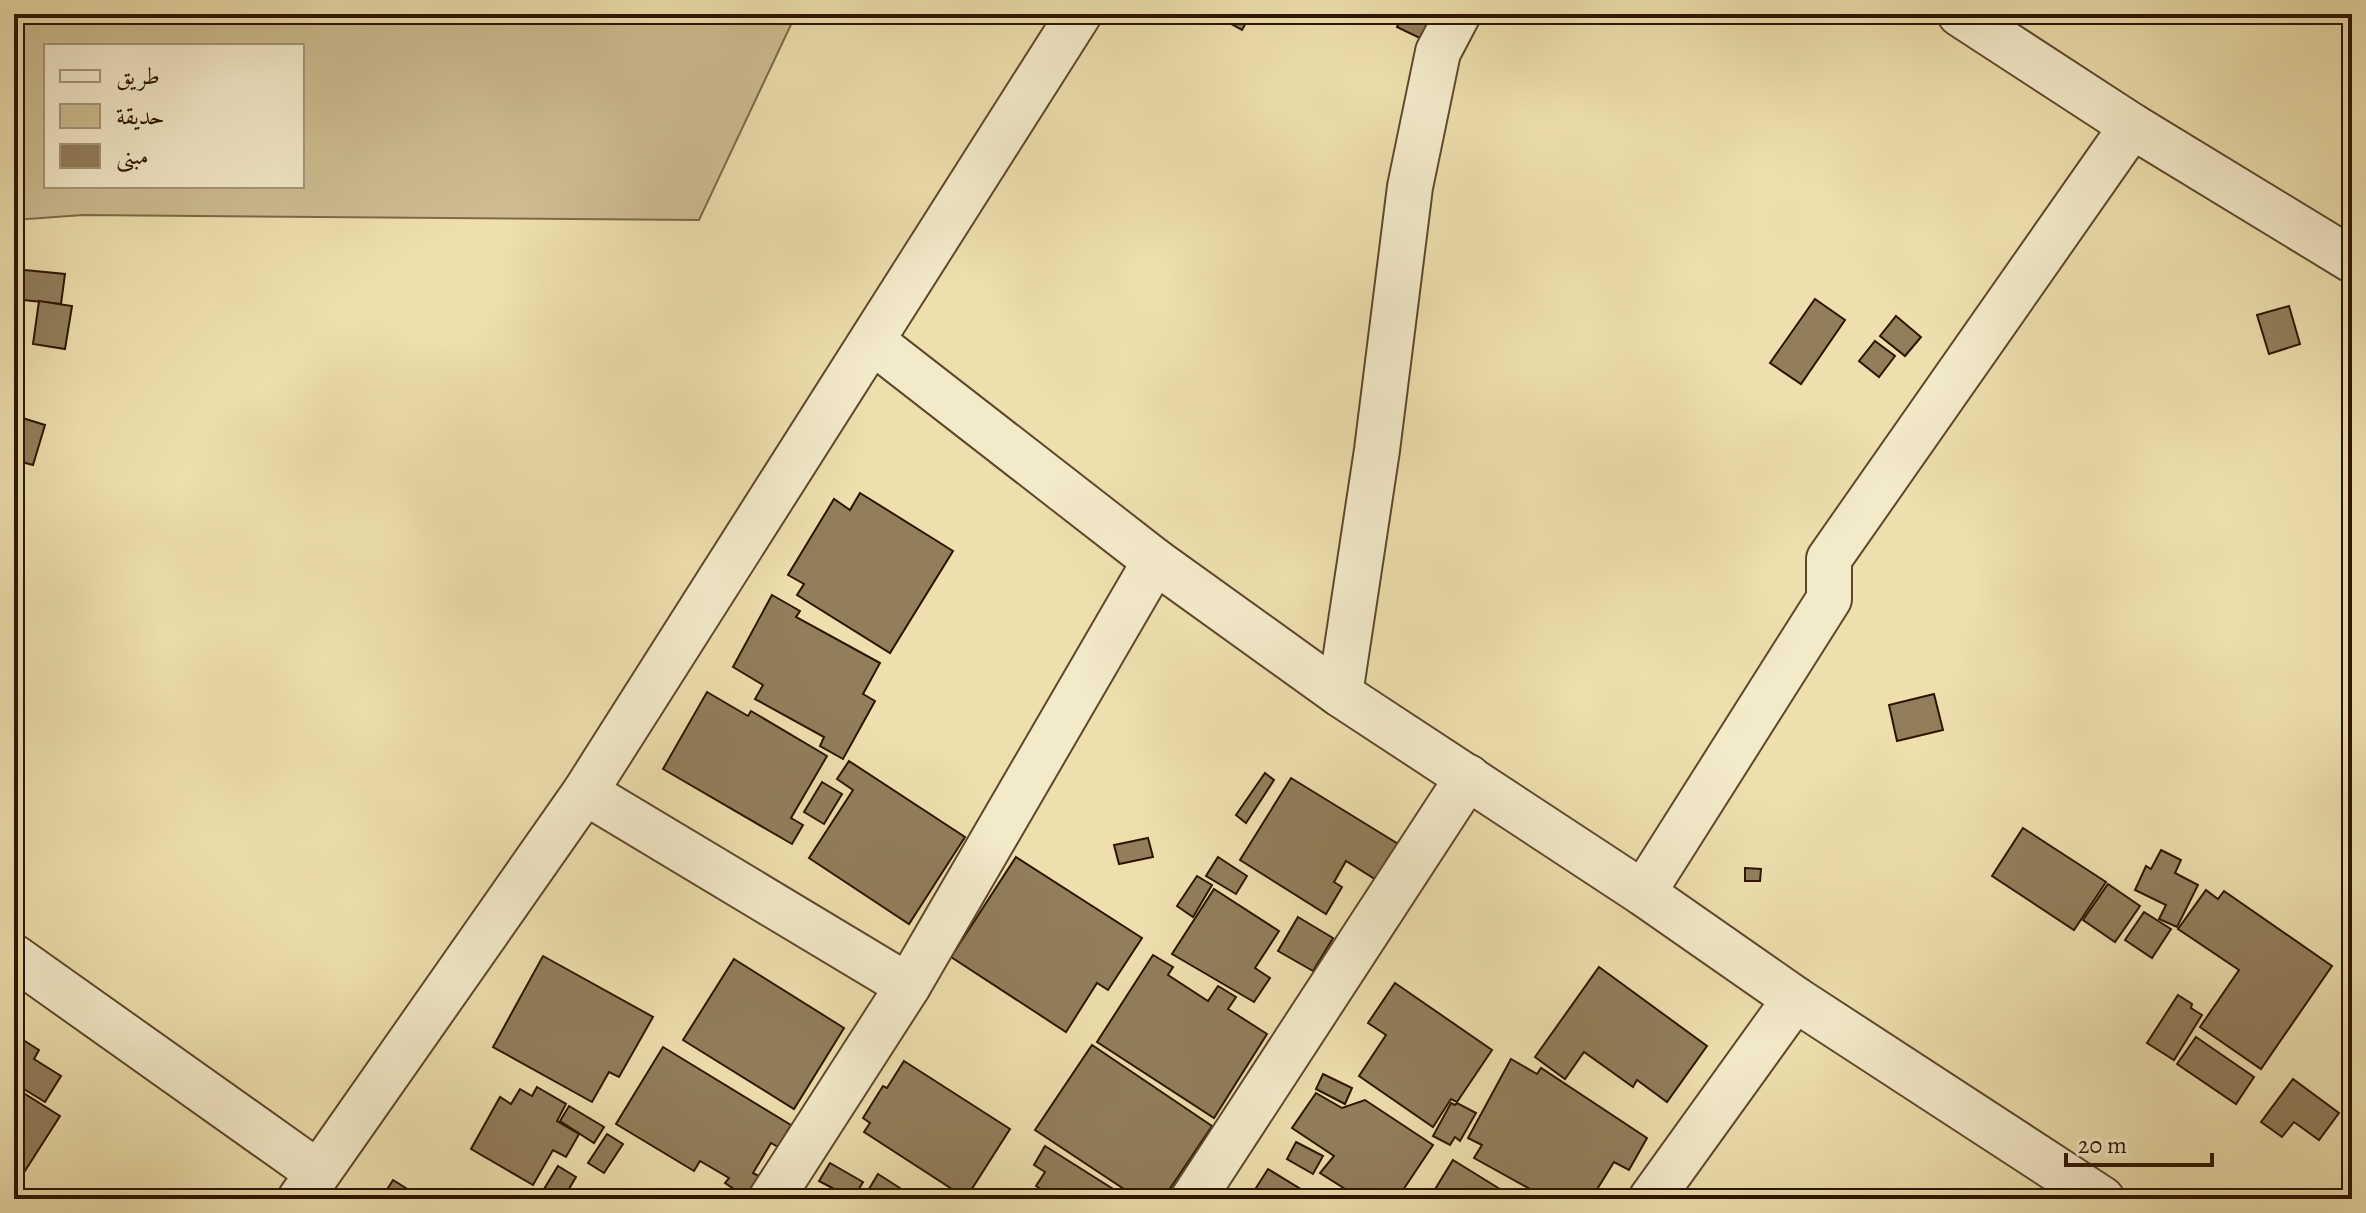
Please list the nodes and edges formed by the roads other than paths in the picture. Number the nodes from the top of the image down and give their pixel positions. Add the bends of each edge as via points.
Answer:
1 (1079, 14) edge
2 (1458, 14) edge
3 (1960, 14) edge
4 (2132, 126) junction
5 (2352, 260) edge
6 (872, 341) junction
7 (1155, 561) junction
8 (1340, 694) junction
9 (1468, 777) junction
10 (585, 792) junction
11 (1643, 893) junction
12 (14, 957) edge
13 (908, 986) junction
14 (1795, 999) junction
15 (308, 1185) edge
16 (2046, 1185) edge
17 (771, 1199) edge
18 (1193, 1199) edge
19 (1651, 1199) edge
20 (2102, 1199) edge

1 - 6 street
2 - 8 street via 1438,52 1410,187
3 - 4 street
4 - 5 street
4 - 11 street via 1829,559 1829,599
6 - 7 street
6 - 10 street
7 - 8 street
7 - 13 street
8 - 9 street
9 - 11 street
9 - 18 street
10 - 13 street
10 - 15 street
11 - 14 street
12 - 15 street
13 - 17 street
14 - 16 street
14 - 19 street
16 - 20 street

